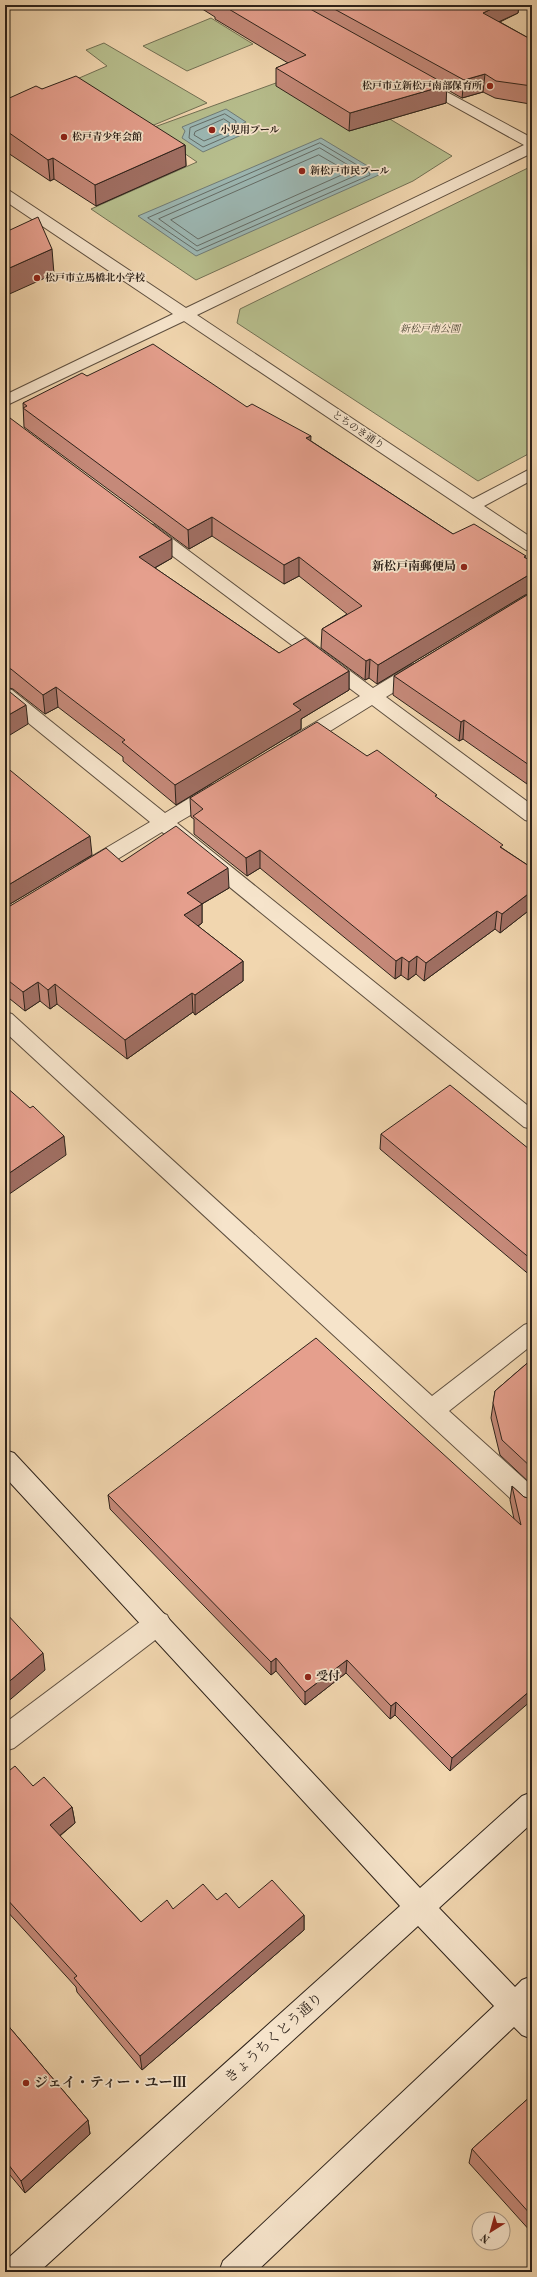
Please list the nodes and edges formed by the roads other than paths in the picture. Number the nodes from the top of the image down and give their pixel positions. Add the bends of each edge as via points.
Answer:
1 (407, 74) edge
2 (532, 145) edge
3 (5, 194) edge
4 (184, 314) junction
5 (5, 401) edge
6 (532, 473) edge
7 (472, 506) junction
8 (132, 517) edge
9 (532, 546) edge
10 (432, 660) edge
11 (5, 694) edge
12 (373, 696) junction
13 (285, 749) edge
14 (231, 782) edge
15 (532, 815) edge
16 (164, 822) junction
17 (71, 879) edge
18 (5, 1020) edge
19 (532, 1122) edge
20 (532, 1332) edge
21 (432, 1410) junction
22 (5, 1460) edge
23 (532, 1502) edge
24 (158, 1623) junction
25 (5, 1740) edge
26 (532, 1805) edge
27 (419, 1906) junction
28 (526, 2007) edge
29 (16, 2272) edge
30 (234, 2272) edge

1 - 2 street
2 - 4 street
3 - 4 street, とちのき通り
4 - 5 street
4 - 7 street, とちのき通り
6 - 7 street
7 - 9 street, とちのき通り
8 - 12 street
10 - 12 street
11 - 16 street
12 - 13 street
12 - 15 street
14 - 16 street
16 - 17 street
16 - 19 street
18 - 21 street
20 - 21 street
21 - 23 street
22 - 24 street
24 - 25 street
24 - 27 street
26 - 27 street, きょうちくとう通り
27 - 28 street
27 - 29 street, きょうちくとう通り
28 - 30 street

